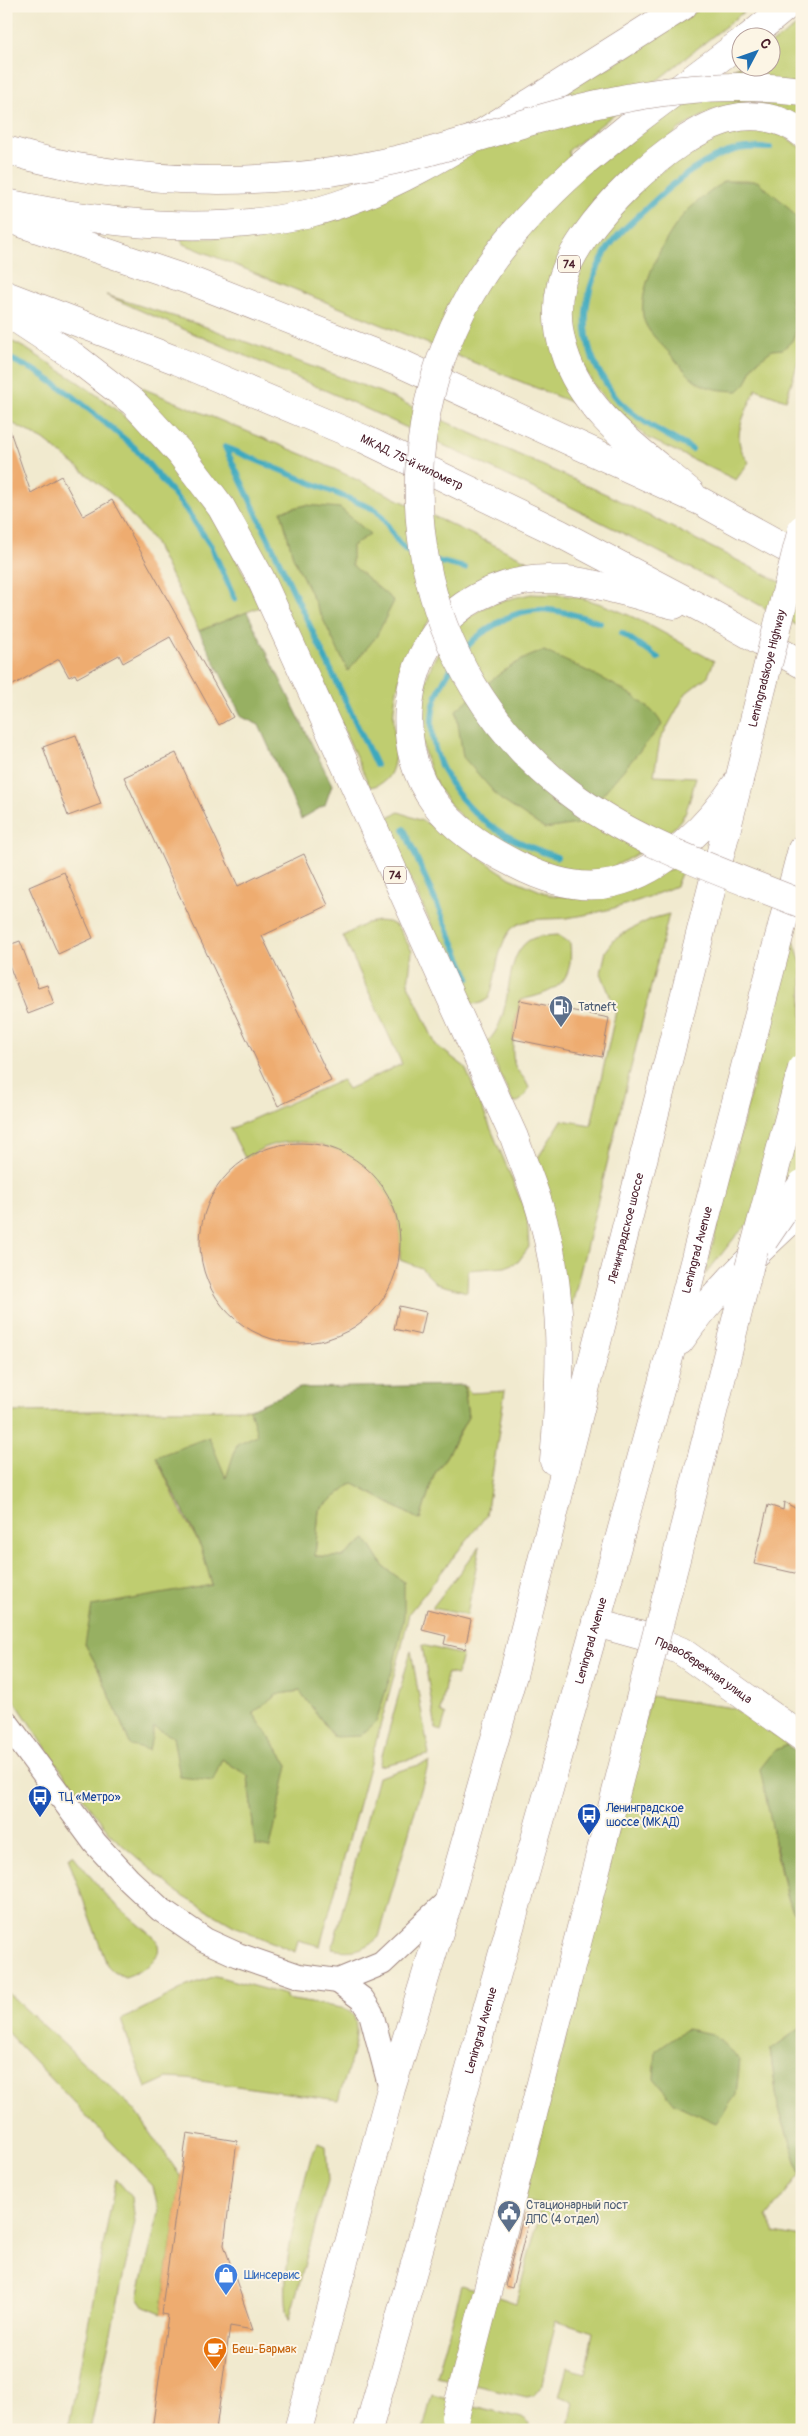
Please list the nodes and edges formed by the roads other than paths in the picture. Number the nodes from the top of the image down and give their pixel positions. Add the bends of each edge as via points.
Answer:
1 (683, 6) edge
2 (787, 6) edge
3 (760, 28) edge
4 (730, 50) edge
5 (802, 91) edge
6 (802, 133) edge
7 (6, 150) edge
8 (6, 203) edge
9 (6, 218) edge
10 (6, 295) edge
11 (6, 312) edge
12 (702, 502) junction
13 (802, 529) edge
14 (802, 557) edge
15 (712, 614) junction
16 (802, 664) edge
17 (739, 780) junction
18 (802, 849) edge
19 (802, 904) edge
20 (802, 1068) edge
21 (802, 1184) edge
22 (802, 1210) edge
23 (749, 1268) junction
24 (670, 1354) junction
25 (547, 1541) junction
26 (596, 1623) junction
27 (6, 1722) edge
28 (802, 1737) edge
29 (449, 1900) junction
30 (338, 1981) junction
31 (391, 2089) junction
32 (381, 2383) junction
33 (298, 2430) edge
34 (368, 2430) edge
35 (383, 2430) edge
36 (451, 2430) edge

1 - 8 main road via 483,134 372,192 319,210 276,220 207,227 114,220
2 - 3 main road
4 - 19 main road, bridge via 578,168 531,214 489,266 467,302 442,356 422,440 417,485 424,559 431,592 457,657 476,690 515,741 566,791 634,833
5 - 7 main road, bridge via 720,86 612,100 415,155 317,174 219,180 119,175 43,161
6 - 12 main road, 74 via 781,121 745,116 709,126 690,136 644,172 599,216 583,237 561,283 559,330 569,365 583,390 612,426
9 - 12 main road via 194,282 402,364
10 - 15 main road, МКАД, 75-й километр via 178,361 364,439 559,533
11 - 25 main road, 74 via 76,358 133,402 180,453 221,507 260,577 514,1137 542,1216 556,1283 561,1341
12 - 14 main road
13 - 17 main road, Leningradskoye Highway, bridge
15 - 16 main road, МКАД, 75-й километр
15 - 17 main road via 568,580 531,581 492,590 450,616 426,648 409,701 410,744 426,789 434,802 461,829 483,847 530,872 573,884 611,884 628,879 663,860 724,804
17 - 25 main road, Ленинградское шоссе
18 - 24 main road, Leningrad Avenue
20 - 23 main road, bridge
21 - 23 main road, bridge via 767,1233
22 - 24 main road via 705,1305
23 - 36 main road, bridge
24 - 26 main road, Leningrad Avenue
25 - 29 main road, Ленинградское шоссе
26 - 28 main road, Правобережная улица via 650,1638 680,1652
26 - 32 main road, Leningrad Avenue
27 - 30 street via 95,1843 160,1909 205,1940 238,1955 299,1976
29 - 30 street via 392,1956
29 - 31 main road
30 - 31 street via 362,1999 371,2013
31 - 33 main road
32 - 34 main road, Leningrad Avenue
32 - 35 main road

